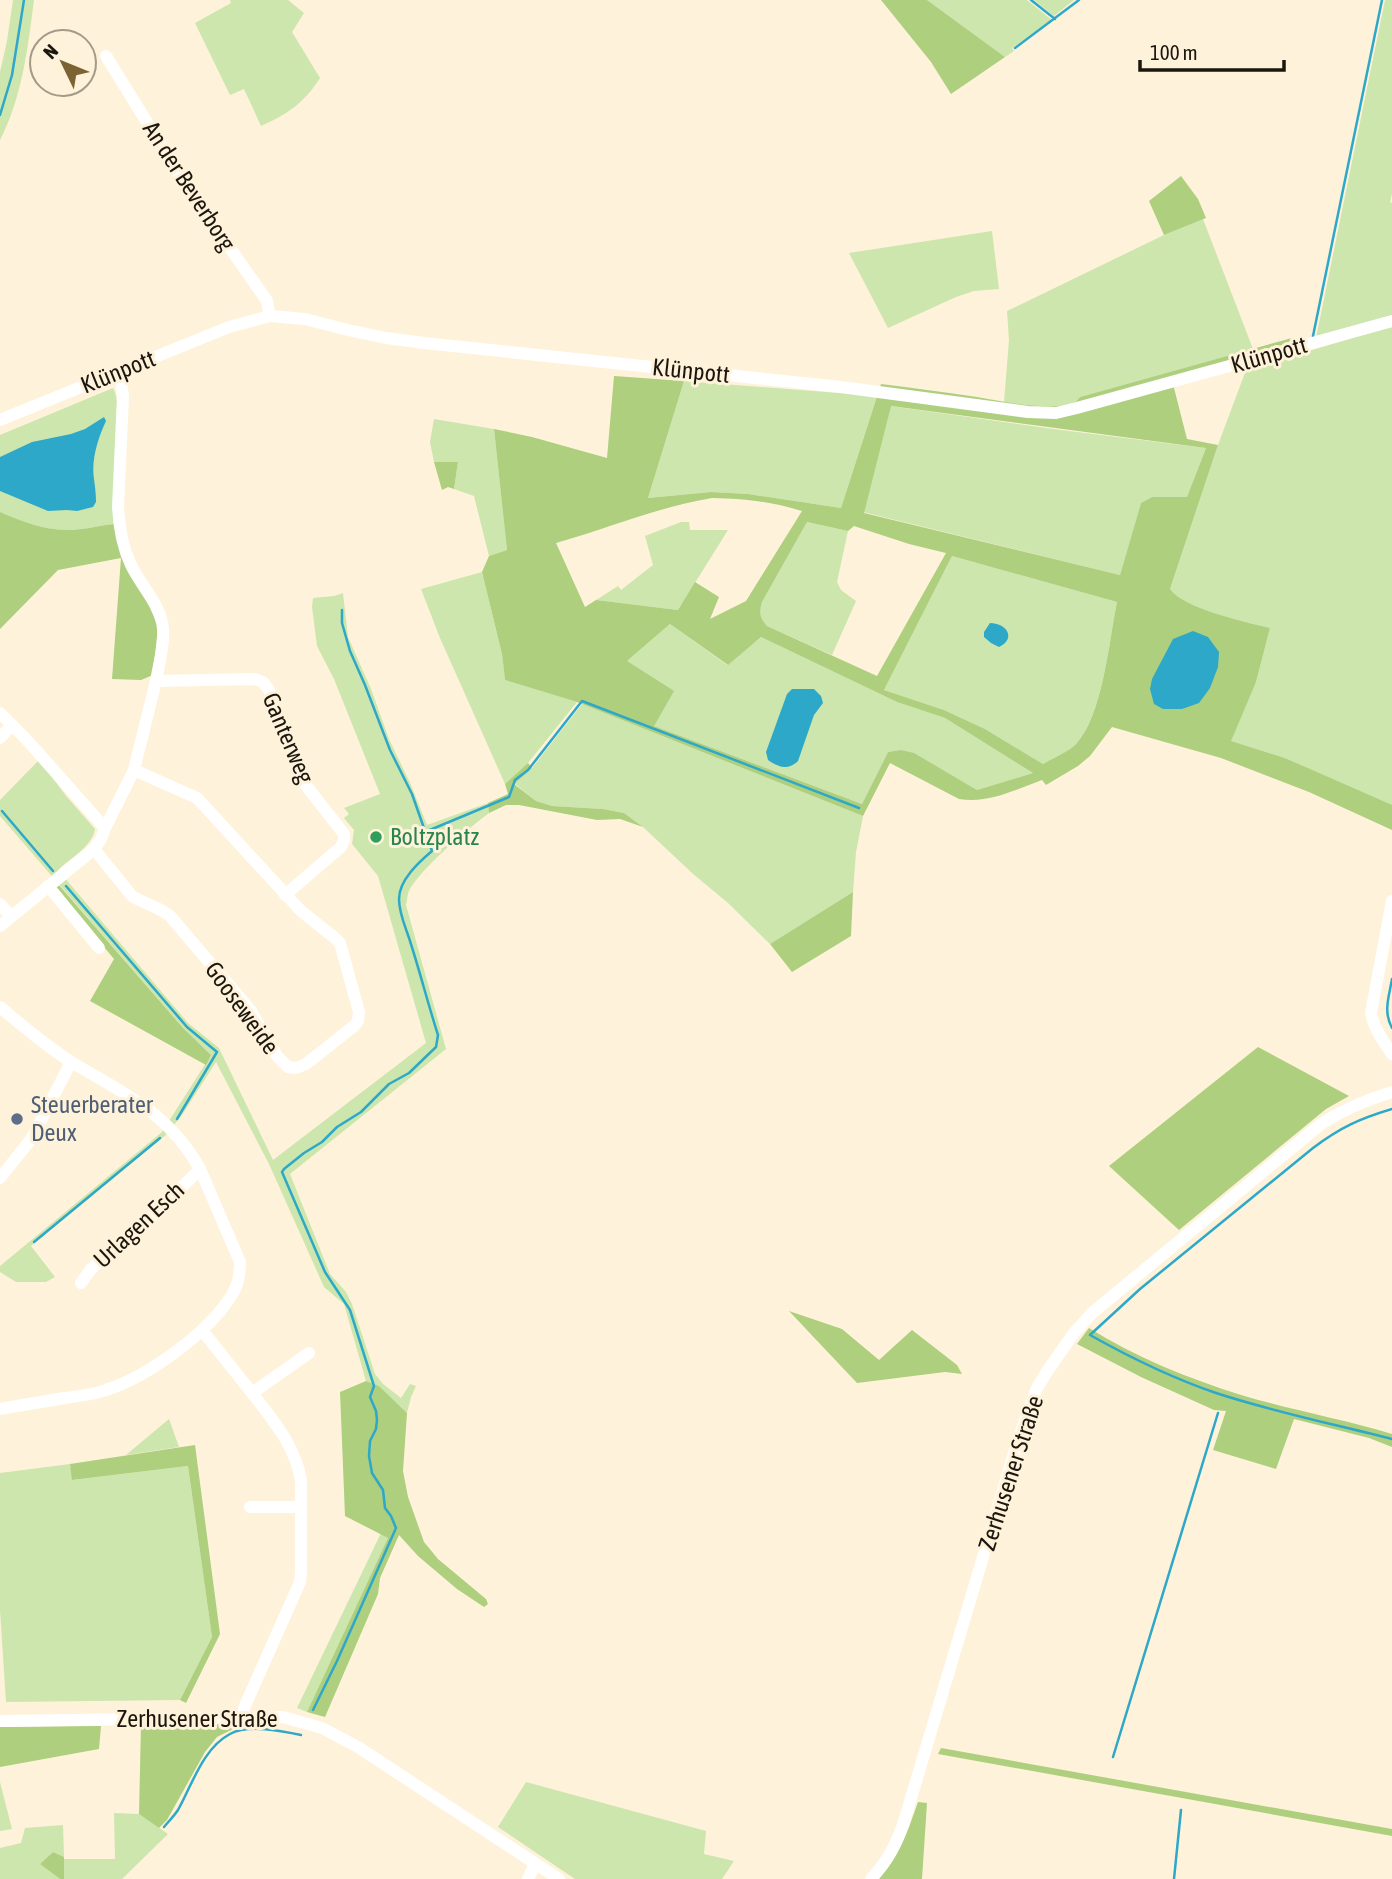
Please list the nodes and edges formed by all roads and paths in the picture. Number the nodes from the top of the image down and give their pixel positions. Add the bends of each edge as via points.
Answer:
1 (106, 56) dead end
2 (270, 316) junction
3 (1392, 321) edge
4 (116, 373) junction
5 (0, 420) edge
6 (156, 681) junction
7 (0, 713) edge
8 (12, 725) junction
9 (0, 738) edge
10 (134, 770) junction
11 (105, 828) junction
12 (93, 849) junction
13 (48, 886) junction
14 (285, 895) junction
15 (1392, 901) edge
16 (0, 904) edge
17 (11, 916) junction
18 (0, 926) edge
19 (99, 948) dead end
20 (0, 1007) edge
21 (1392, 1054) edge
22 (71, 1062) junction
23 (1392, 1092) edge
24 (200, 1169) junction
25 (0, 1178) edge
26 (81, 1283) dead end
27 (202, 1330) junction
28 (309, 1353) dead end
29 (252, 1394) junction
30 (0, 1409) edge
31 (250, 1507) dead end
32 (300, 1507) junction
33 (243, 1717) junction
34 (0, 1721) edge
35 (534, 1864) junction
36 (528, 1879) edge
37 (559, 1879) edge
38 (871, 1879) edge

1 - 2 street, An der Beverborg via 182,179 267,300
2 - 3 street, Klünpott via 305,319 386,338 1056,413
2 - 4 street, Klünpott via 229,327
4 - 5 street, Klünpott
4 - 6 street via 123,396 119,524 131,565 162,622
6 - 10 street
6 - 14 street, Ganterweg via 254,679 269,690 304,783 344,834 341,847
7 - 8 street
8 - 9 street
8 - 11 street
10 - 11 street
10 - 14 street, Gooseweide via 197,798
11 - 12 street
12 - 13 street
12 - 14 street, Gooseweide via 132,895 170,916 251,1011 277,1056 296,1068 354,1027 359,1013 340,943
13 - 17 street
13 - 19 street
15 - 21 street via 1371,1013
16 - 17 street
17 - 18 street
20 - 22 street, Urlagen Esch
22 - 24 street, Urlagen Esch via 146,1106 171,1129
22 - 25 street via 32,1138
23 - 38 street, Zerhusener Straße via 1339,1112 1321,1124 1092,1313 1059,1352 1037,1388 1018,1440 903,1825 885,1864
24 - 26 street, Urlagen Esch
24 - 27 street, Urlagen Esch via 240,1262 233,1294
27 - 29 street
27 - 30 street, Urlagen Esch via 164,1361 125,1384 103,1392
28 - 29 street
29 - 32 street via 277,1425 299,1468
31 - 32 street
32 - 33 street via 300,1583
33 - 34 street, Zerhusener Straße
33 - 35 street, Zerhusener Straße via 283,1717 322,1728
35 - 36 street
35 - 37 street, Zerhusener Straße

